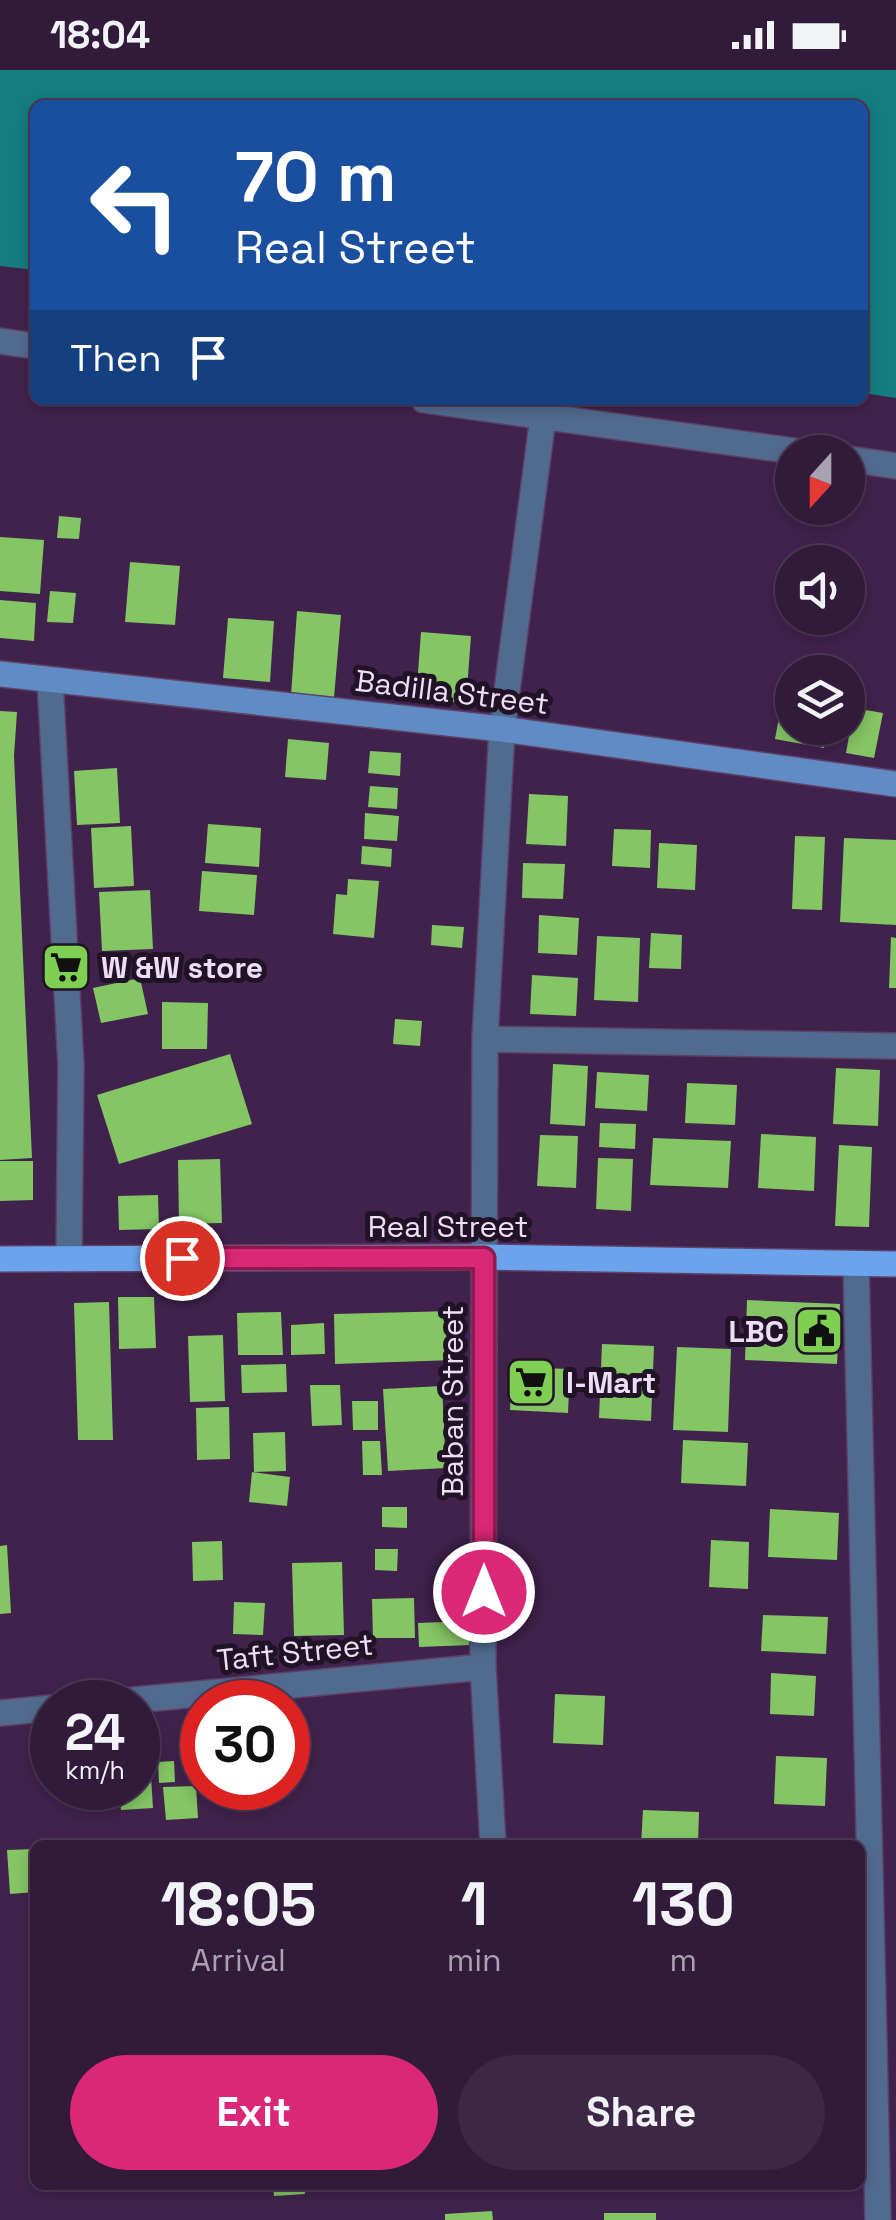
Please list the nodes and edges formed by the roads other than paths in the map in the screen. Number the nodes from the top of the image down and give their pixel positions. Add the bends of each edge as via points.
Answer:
1 (0, 341) edge
2 (30, 345) edge
3 (459, 405) edge
4 (544, 417) junction
5 (775, 448) edge
6 (865, 461) edge
7 (896, 466) edge
8 (0, 674) edge
9 (50, 680) junction
10 (502, 729) junction
11 (896, 784) edge
12 (486, 1039) junction
13 (896, 1046) edge
14 (484, 1258) junction
15 (0, 1259) edge
16 (69, 1259) junction
17 (856, 1264) junction
18 (896, 1264) edge
19 (484, 1667) junction
20 (160, 1698) edge
21 (30, 1710) edge
22 (0, 1713) edge
23 (492, 1840) edge
24 (878, 2131) edge
25 (878, 2220) edge

1 - 2 street
3 - 4 street
4 - 5 street
4 - 10 street, Baban Street
6 - 7 street
8 - 9 street, Badilla Street
9 - 10 street, Badilla Street
9 - 16 street via 71,1066
10 - 11 street, Badilla Street
10 - 12 street, Baban Street
12 - 13 street
12 - 14 street, Baban Street
14 - 16 main road, Real Street
14 - 17 main road, Real Street
14 - 19 street, Baban Street
15 - 16 main road, Real Street
17 - 18 main road, Real Street
17 - 24 street
19 - 20 street, Taft Street
19 - 23 street, Baban Street
21 - 22 street
24 - 25 street

